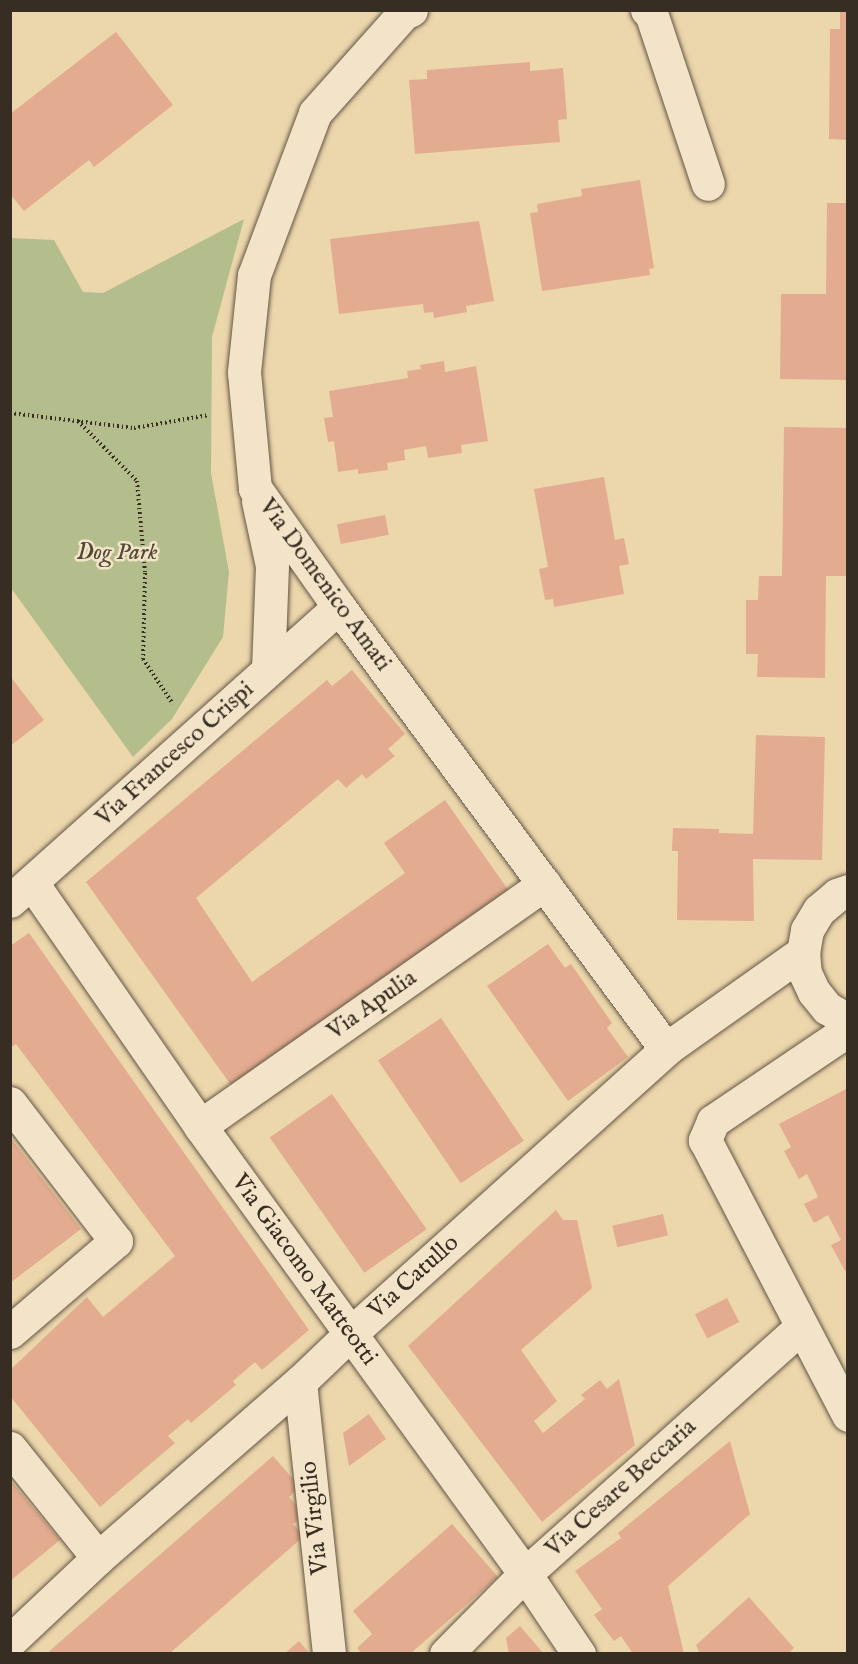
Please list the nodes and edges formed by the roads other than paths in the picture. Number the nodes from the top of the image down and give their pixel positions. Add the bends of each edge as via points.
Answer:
1 (411, 10) edge
2 (647, 10) edge
3 (708, 184) dead end
4 (255, 488) junction
5 (339, 607) junction
6 (268, 669) junction
7 (544, 884) junction
8 (848, 891) edge
9 (21, 892) edge
10 (803, 952) junction
11 (848, 1020) edge
12 (848, 1030) edge
13 (666, 1049) junction
14 (10, 1103) edge
15 (200, 1126) junction
16 (800, 1328) junction
17 (10, 1332) edge
18 (350, 1334) junction
19 (300, 1383) junction
20 (848, 1415) edge
21 (10, 1448) edge
22 (98, 1558) junction
23 (525, 1574) junction
24 (10, 1641) edge
25 (457, 1649) edge
26 (329, 1653) edge
27 (579, 1653) edge

1 - 4 street, Via Domenico Amati via 404,13 315,113 254,275 244,372
2 - 3 street
4 - 5 street, Via Domenico Amati
4 - 6 street via 272,566
5 - 6 street, Via Francesco Crispi
5 - 7 street, Via Domenico Amati
6 - 9 street, Via Francesco Crispi
7 - 13 street, Via Domenico Amati
7 - 15 street, Via Apulia
8 - 10 street via 819,910 807,930
9 - 15 street, Via Giacomo Matteotti
10 - 11 street via 813,992 826,1008
10 - 13 street, Via Catullo
12 - 16 street via 713,1121 705,1140
13 - 18 street, Via Catullo
14 - 17 street via 116,1241
15 - 18 street, Via Giacomo Matteotti
16 - 20 street
16 - 23 street, Via Cesare Beccaria
18 - 19 street, Via Catullo
18 - 23 street, Via Giacomo Matteotti
19 - 22 street, Via Catullo
19 - 26 street, Via Virgilio
21 - 22 street
22 - 24 street, Via Catullo
23 - 25 street, Via Cesare Beccaria
23 - 27 street, Via Giacomo Matteotti

